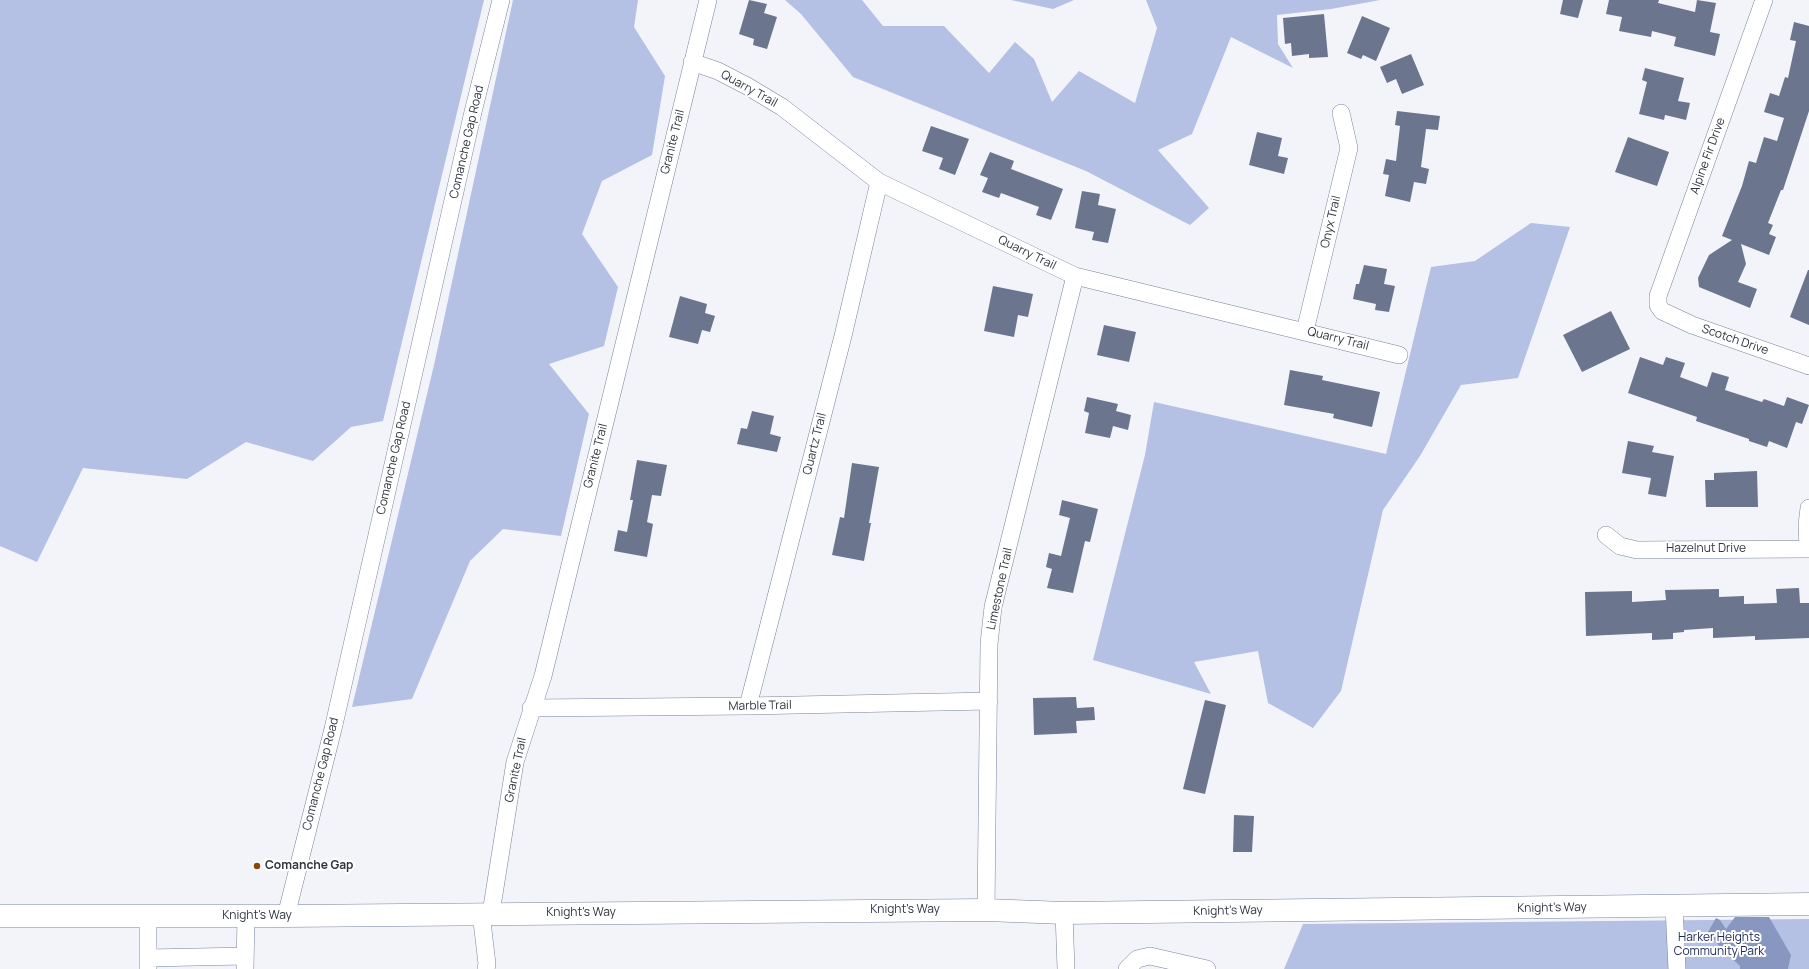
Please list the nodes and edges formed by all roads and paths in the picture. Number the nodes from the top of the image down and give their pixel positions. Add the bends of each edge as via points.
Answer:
1 (501, 0) edge
2 (708, 0) edge
3 (1764, 0) edge
4 (692, 62) junction
5 (1341, 112) dead end
6 (879, 182) junction
7 (1075, 276) junction
8 (1662, 311) joint
9 (1305, 331) junction
10 (1399, 355) dead end
11 (1809, 366) edge
12 (1809, 508) edge
13 (1606, 535) dead end
14 (1809, 548) edge
15 (989, 701) junction
16 (748, 706) junction
17 (531, 708) junction
18 (1809, 904) edge
19 (1674, 906) junction
20 (986, 910) junction
21 (486, 913) junction
22 (1064, 913) junction
23 (0, 916) edge
24 (148, 916) junction
25 (246, 916) junction
26 (286, 916) junction
27 (245, 963) edge
28 (148, 964) edge
29 (488, 967) edge
30 (1066, 969) edge
31 (1127, 969) edge
32 (1207, 969) edge
33 (1677, 969) edge

1 - 26 street, Comanche Gap Road via 473,112 333,729
2 - 4 street, Granite Trail
3 - 8 street, Alpine Fir Drive via 1658,296 1658,305
4 - 6 street, Quarry Trail via 718,71 782,107
4 - 17 street, Granite Trail via 543,676
5 - 9 street, Onyx Trail via 1349,148
6 - 7 street, Quarry Trail
6 - 16 street, Quartz Trail via 843,336
7 - 9 street, Quarry Trail
7 - 15 street, Limestone Trail via 994,607 989,644
8 - 11 street, Scotch Drive via 1692,325
9 - 10 street, Quarry Trail
12 - 14 street
13 - 14 street, Hazelnut Drive via 1620,546 1637,550
15 - 16 street, Marble Trail
15 - 20 street, Limestone Trail
16 - 17 street, Marble Trail
17 - 21 street, Granite Trail via 515,762
18 - 19 main road, Knight's Way
19 - 22 main road, Knight's Way
19 - 33 street
20 - 21 main road, Knight's Way
20 - 22 main road, Knight's Way
21 - 26 main road, Knight's Way
21 - 29 street, Granite Trail
22 - 30 street
23 - 24 main road, Knight's Way
24 - 25 main road, Knight's Way
24 - 28 street
25 - 26 main road, Knight's Way
25 - 27 street
27 - 28 street
31 - 32 street via 1137,959 1150,956

